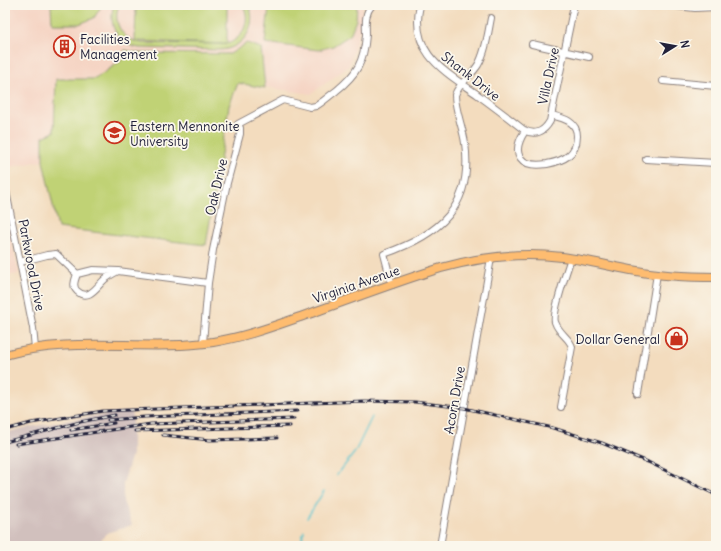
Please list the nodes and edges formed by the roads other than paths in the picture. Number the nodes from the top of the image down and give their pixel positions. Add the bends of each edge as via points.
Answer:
1 (372, 5) edge
2 (420, 5) edge
3 (574, 5) edge
4 (667, 5) edge
5 (716, 7) edge
6 (491, 18) dead end
7 (532, 44) dead end
8 (564, 52) junction
9 (589, 58) dead end
10 (663, 82) dead end
11 (462, 84) junction
12 (716, 86) edge
13 (551, 116) junction
14 (525, 131) junction
15 (646, 159) dead end
16 (716, 163) edge
17 (5, 186) edge
18 (491, 258) junction
19 (571, 258) junction
20 (20, 262) junction
21 (118, 271) junction
22 (77, 274) junction
23 (657, 274) junction
24 (716, 277) edge
25 (208, 283) junction
26 (392, 285) junction
27 (203, 343) junction
28 (35, 348) junction
29 (5, 355) edge
30 (638, 394) dead end
31 (561, 407) dead end
32 (440, 546) edge

1 - 25 street, Oak Drive via 367,13 361,61 349,80 316,106 310,107 283,100 238,124 240,134 220,214
2 - 11 street, Shank Drive via 417,25 424,47 434,62
3 - 8 street, Villa Drive
4 - 5 street
6 - 11 street via 484,52
7 - 8 street
8 - 9 street
8 - 13 street, Villa Drive
10 - 12 street
11 - 14 street, Shank Drive
11 - 26 street via 455,96 466,149 466,177 461,194 452,212 436,228 417,240 384,254
13 - 14 street, Villa Drive via 542,131
13 - 14 street via 569,120 577,132 575,148 564,160 537,165 525,162 520,157 518,149
15 - 16 street
17 - 20 street, Parkwood Drive
18 - 19 main road, Virginia Avenue via 529,255
18 - 26 main road, Virginia Avenue via 459,263
18 - 32 street, Acorn Drive
19 - 23 main road, Virginia Avenue
19 - 31 street via 554,318 559,332 571,342 572,347
20 - 22 street via 56,254
20 - 28 street, Parkwood Drive
21 - 22 street via 93,270
21 - 22 street via 106,278 93,293 87,295 76,290 74,282
21 - 25 street
23 - 24 main road, Virginia Avenue
23 - 30 street
25 - 27 street, Oak Drive
26 - 27 main road, Virginia Avenue via 256,332
27 - 28 main road, Virginia Avenue via 156,346 78,344
28 - 29 main road, Virginia Avenue

